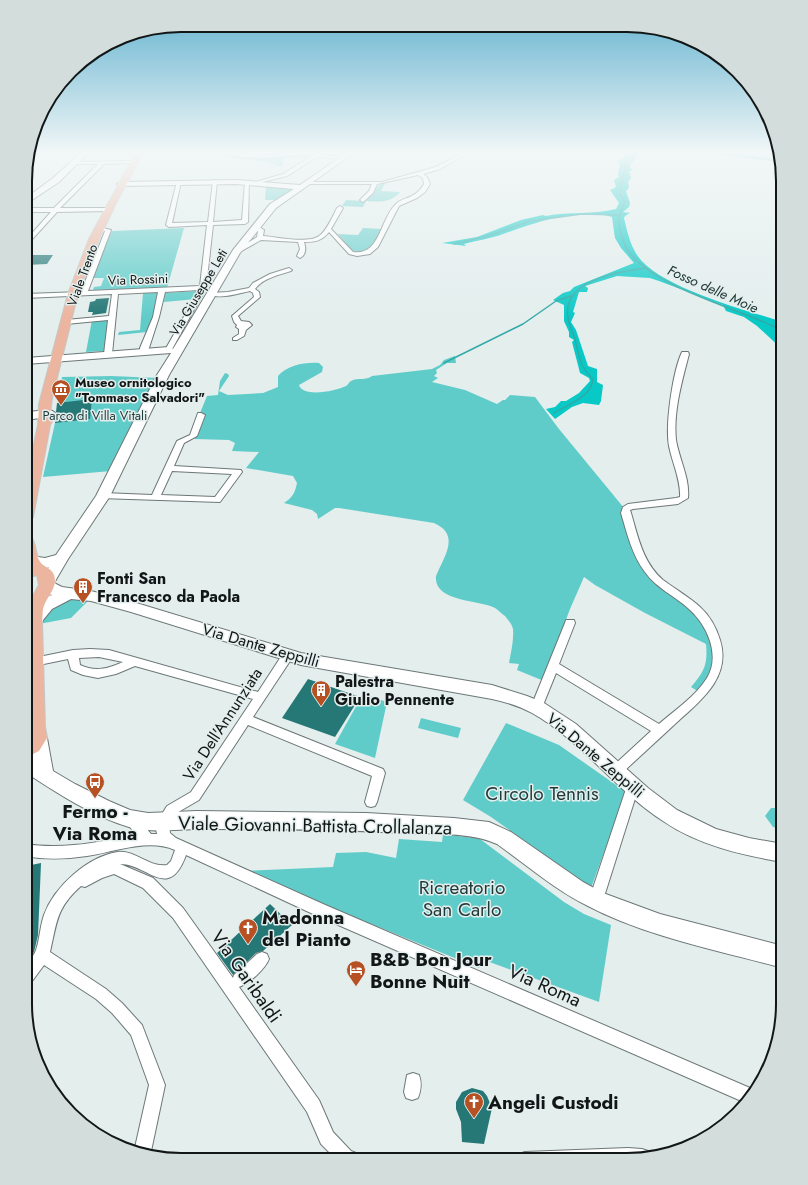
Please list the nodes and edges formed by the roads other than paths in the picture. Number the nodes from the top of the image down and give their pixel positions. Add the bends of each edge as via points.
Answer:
1 (59, 207) edge
2 (173, 207) edge
3 (212, 207) edge
4 (247, 207) edge
5 (272, 207) edge
6 (396, 207) edge
7 (340, 208) dead end
8 (32, 210) edge
9 (56, 210) junction
10 (109, 210) joint
11 (210, 224) junction
12 (256, 226) junction
13 (101, 228) junction
14 (327, 229) junction
15 (32, 237) edge
16 (260, 238) junction
17 (302, 241) junction
18 (236, 252) junction
19 (300, 256) dead end
20 (289, 270) dead end
21 (204, 288) junction
22 (251, 289) junction
23 (162, 290) junction
24 (115, 292) junction
25 (73, 294) junction
26 (84, 294) junction
27 (212, 294) junction
28 (32, 296) edge
29 (112, 318) junction
30 (66, 322) junction
31 (235, 339) dead end
32 (169, 350) junction
33 (144, 351) junction
34 (108, 354) junction
35 (685, 354) dead end
36 (58, 358) junction
37 (32, 360) edge
38 (163, 375) junction
39 (201, 415) dead end
40 (32, 417) edge
41 (46, 418) junction
42 (169, 468) junction
43 (32, 489) edge
44 (103, 496) junction
45 (155, 498) junction
46 (62, 558) junction
47 (32, 561) edge
48 (37, 579) edge
49 (73, 595) junction
50 (34, 621) junction
51 (570, 623) dead end
52 (32, 644) edge
53 (73, 654) junction
54 (288, 656) junction
55 (135, 661) junction
56 (553, 666) junction
57 (32, 667) edge
58 (260, 697) junction
59 (537, 707) junction
60 (246, 719) junction
61 (660, 731) junction
62 (32, 737) edge
63 (32, 767) edge
64 (617, 770) junction
65 (45, 776) junction
66 (633, 786) junction
67 (371, 802) dead end
68 (129, 818) junction
69 (163, 822) junction
70 (148, 839) junction
71 (177, 845) junction
72 (32, 852) edge
73 (776, 852) edge
74 (81, 878) junction
75 (596, 900) junction
76 (41, 955) junction
77 (776, 955) edge
78 (262, 959) dead end
79 (32, 969) edge
80 (239, 980) dead end
81 (746, 1094) edge
82 (143, 1148) edge
83 (341, 1153) edge

1 - 9 street
2 - 11 street via 169,225
3 - 11 street
4 - 11 street via 245,222
5 - 12 main road, Via Giuseppe Leti
6 - 14 street via 375,247 368,253 351,253
7 - 14 street
8 - 9 street
9 - 10 street
9 - 15 street
10 - 13 main road, Viale Trento
11 - 21 street
12 - 16 street via 261,230
12 - 18 main road, Via Giuseppe Leti
13 - 25 main road, Viale Trento
13 - 26 street via 108,230
14 - 17 street via 317,240
16 - 17 street
16 - 18 street
17 - 19 street via 303,249
18 - 27 main road, Via Giuseppe Leti
20 - 22 street via 272,275
21 - 23 street, Via Rossini
21 - 32 street
22 - 27 street via 228,294
22 - 31 street via 256,292 257,297 235,316 242,326 242,335
23 - 24 street, Via Rossini
23 - 33 street
24 - 26 street, Via Rossini
24 - 29 street
25 - 26 street, Via Rossini
25 - 28 street, Via Rossini
25 - 30 main road, Viale Trento
27 - 38 main road, Via Giuseppe Leti
29 - 30 street
29 - 34 street
30 - 36 main road, Viale Trento
32 - 33 main road
32 - 38 main road via 156,372
33 - 34 main road
34 - 36 main road
35 - 61 street via 675,396 672,440 686,494 678,501 631,506 626,508 626,513 640,556 649,572 698,611 709,623 716,644 717,666 701,693
36 - 37 main road
36 - 41 main road, Viale Trento via 51,383 54,393
38 - 44 main road, Via Giuseppe Leti
39 - 42 street via 193,436 181,441
40 - 41 main road
41 - 43 main road, Viale Trento
42 - 45 street
42 - 45 street via 238,472 217,500
44 - 45 street
44 - 46 main road, Via Giuseppe Leti
46 - 48 main road, Via Giuseppe Leti via 54,573
46 - 48 main road via 45,563
47 - 48 main road
48 - 49 main road, Via Dante Zeppilli
48 - 50 main road
49 - 50 main road via 56,598 42,608
49 - 54 main road, Via Dante Zeppilli via 133,607
50 - 52 main road
51 - 56 street
53 - 55 street via 95,652
53 - 55 street via 75,668 93,674 115,672
53 - 57 street
54 - 58 street, Via Dell'Annunziata
54 - 59 main road, Via Dante Zeppilli via 492,692
55 - 58 street
56 - 59 street
56 - 61 street
58 - 60 street, Via Dell'Annunziata
59 - 64 main road, Via Dante Zeppilli via 552,716
60 - 67 street via 379,773
60 - 69 street, Via Dell'Annunziata via 196,796 171,810
61 - 64 street
62 - 65 main road
63 - 65 main road, Viale Giovanni Battista Crollalanza
64 - 66 main road, Via Dante Zeppilli
65 - 68 main road, Viale Giovanni Battista Crollalanza via 68,790
66 - 73 main road, Via Dante Zeppilli via 657,807 712,838
66 - 75 street
68 - 69 main road, Viale Giovanni Battista Crollalanza
68 - 70 street
69 - 71 street via 164,836
69 - 75 main road, Viale Giovanni Battista Crollalanza via 366,822 480,830 504,838 556,876
70 - 71 street, Via Roma
70 - 72 street, Via Roma via 61,853
71 - 74 street via 179,854 175,867 168,872 150,869 124,858 106,861
71 - 81 street, Via Roma via 318,909
74 - 76 street via 56,904 49,920
74 - 83 street, Via Garibaldi via 85,881 114,868 148,883 178,913 313,1106 327,1138
75 - 77 main road, Viale Giovanni Battista Crollalanza via 660,924
76 - 79 street
76 - 82 street via 101,994 137,1030 157,1085
78 - 80 street

